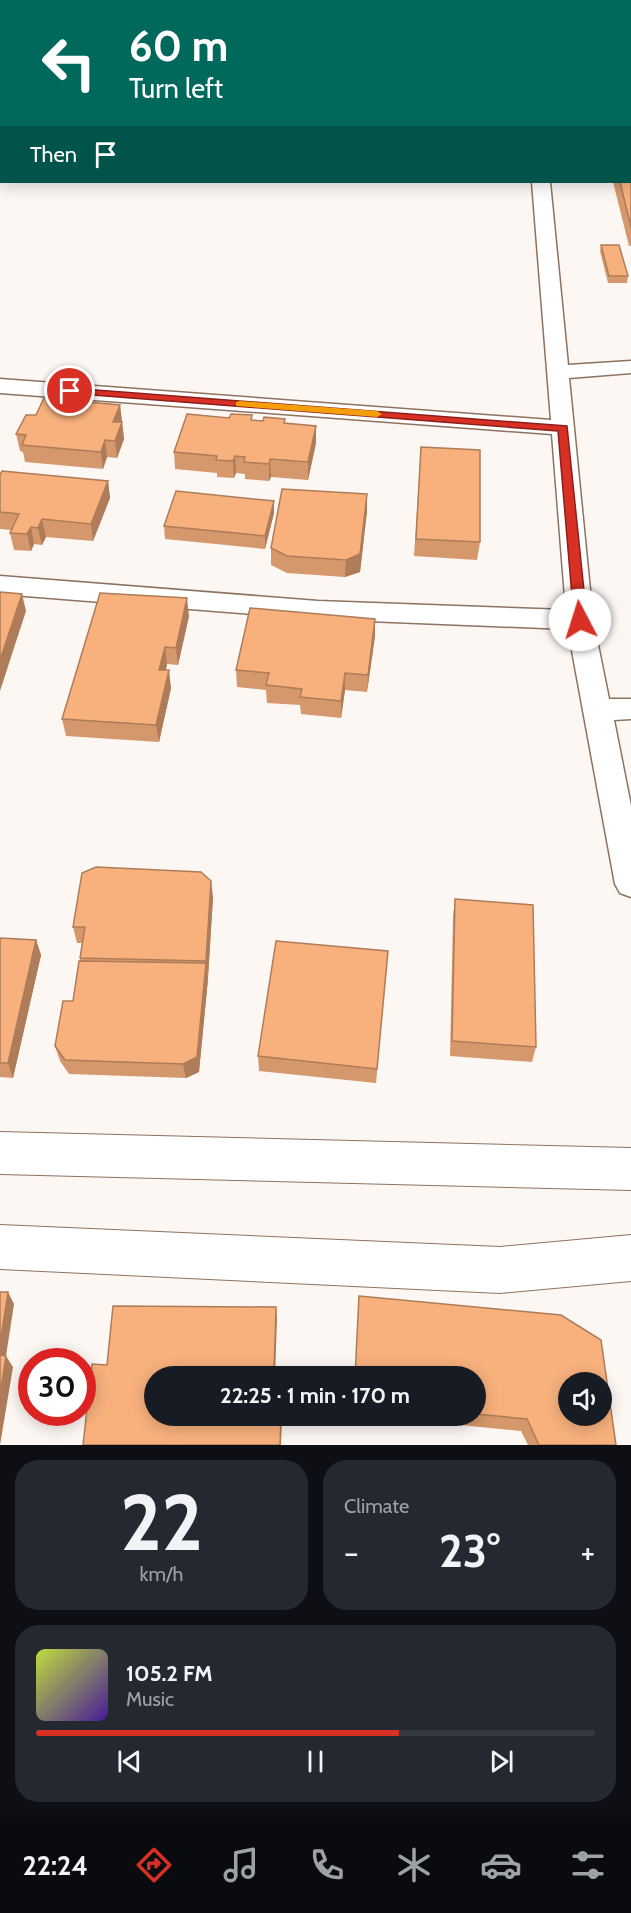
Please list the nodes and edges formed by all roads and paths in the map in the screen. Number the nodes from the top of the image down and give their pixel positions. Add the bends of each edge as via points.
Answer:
1 (541, 183) edge
2 (631, 367) edge
3 (558, 372) junction
4 (0, 386) edge
5 (563, 428) junction
6 (0, 585) edge
7 (580, 620) junction
8 (631, 709) edge
9 (597, 710) junction
10 (631, 884) edge
11 (0, 1153) edge
12 (631, 1170) edge
13 (0, 1247) edge
14 (631, 1258) edge

1 - 3 street
2 - 3 street
3 - 5 street
4 - 5 street
5 - 7 street
6 - 7 street via 318,610
7 - 9 street
8 - 9 street
9 - 10 street
11 - 12 street
13 - 14 street via 500,1270

